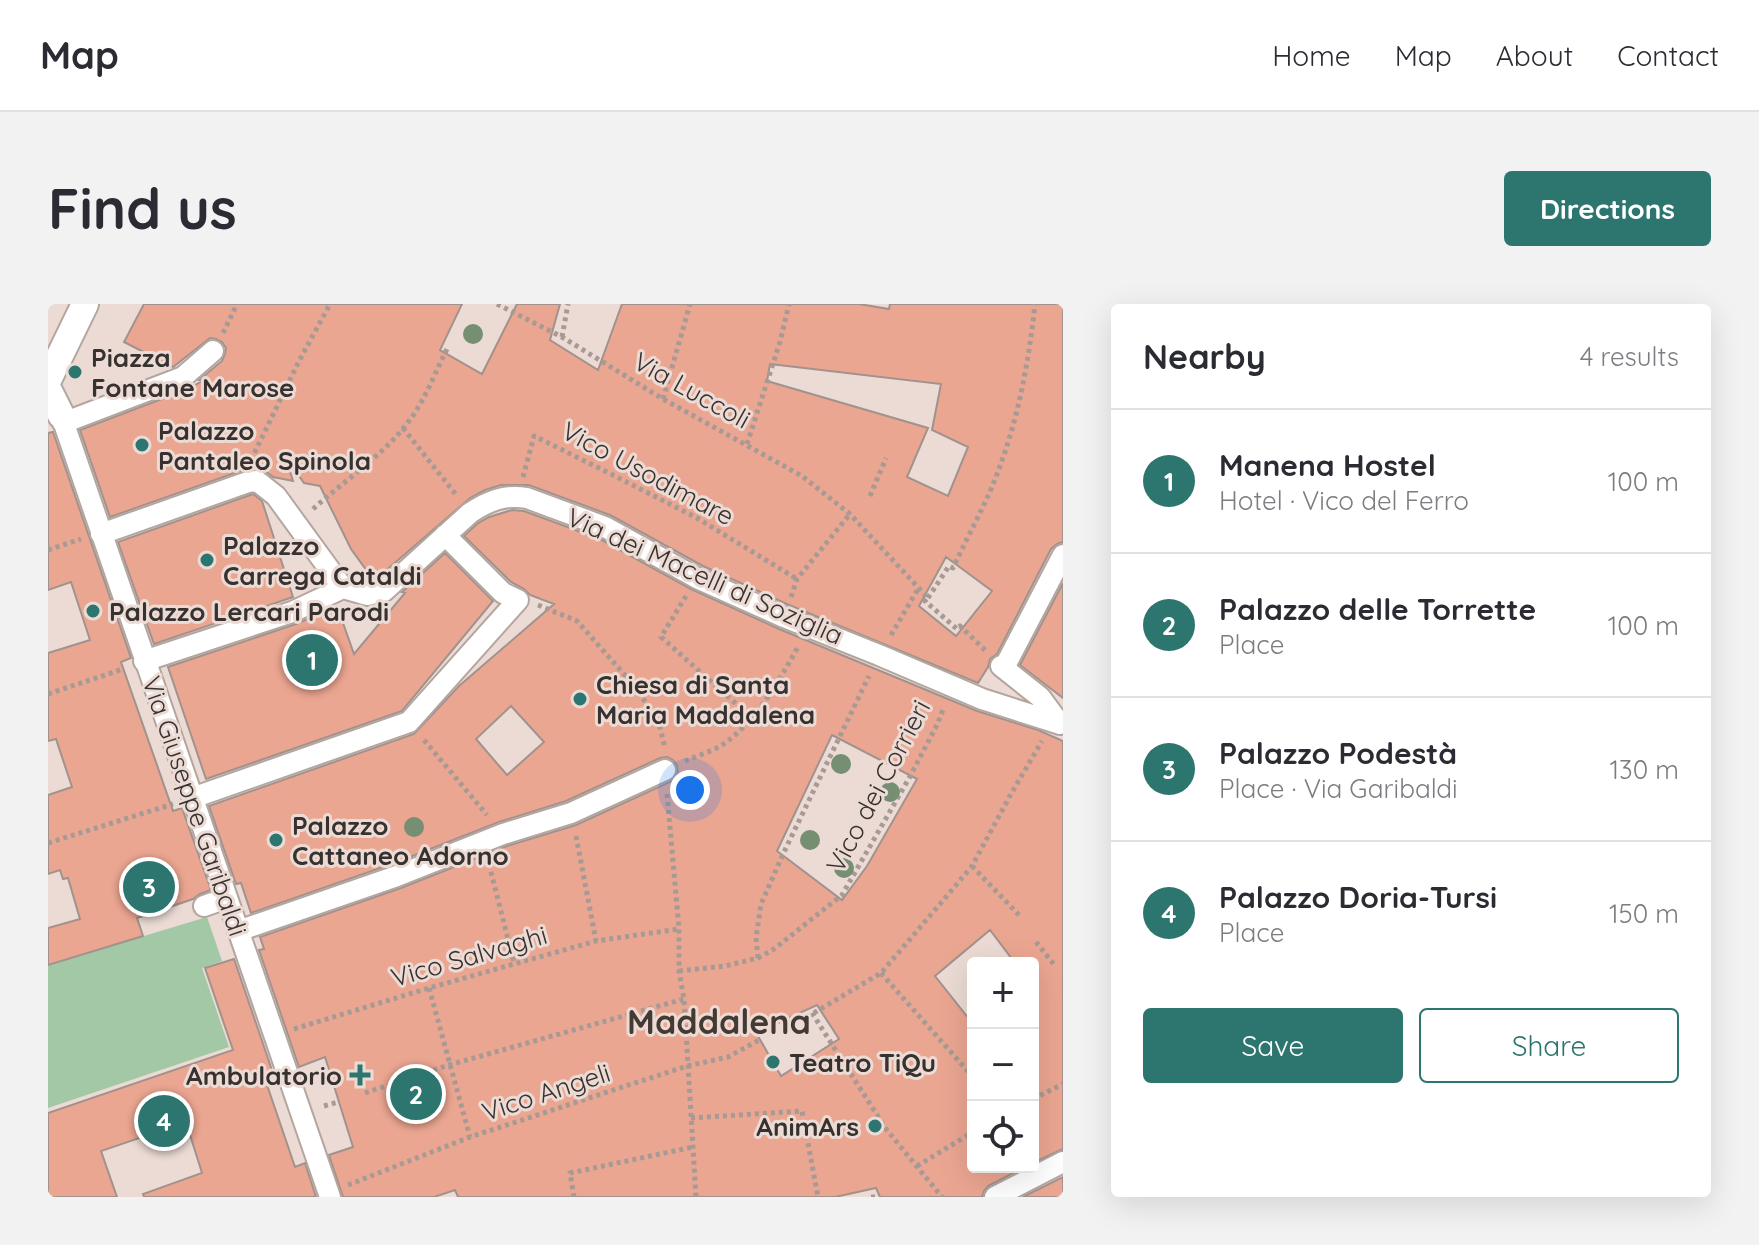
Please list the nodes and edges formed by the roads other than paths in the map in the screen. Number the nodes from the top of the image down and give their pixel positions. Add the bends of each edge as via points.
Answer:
1 (85, 304) edge
2 (213, 351) dead end
3 (48, 380) edge
4 (48, 389) edge
5 (62, 419) junction
6 (101, 534) junction
7 (445, 535) junction
8 (1063, 555) edge
9 (343, 588) junction
10 (144, 661) junction
11 (1055, 727) edge
12 (665, 770) road end
13 (192, 798) junction
14 (227, 898) junction
15 (204, 906) dead end
16 (238, 931) junction
17 (1063, 1162) edge
18 (329, 1195) edge
19 (995, 1197) edge

1 - 3 street
2 - 5 street via 183,377
4 - 5 street
5 - 6 street, Via Giuseppe Garibaldi
6 - 9 street via 253,482 276,496
6 - 10 street, Via Giuseppe Garibaldi
7 - 9 street via 384,591 367,595
7 - 11 street, Via dei Macelli di Soziglia via 483,504 527,498 605,527 697,578 784,617
7 - 13 street via 503,593 518,600 409,722
8 - 11 street via 1003,667 1040,697
9 - 10 street via 292,612
10 - 13 street, Via Giuseppe Garibaldi
12 - 16 street via 571,813
13 - 14 street, Via Giuseppe Garibaldi
14 - 15 street
14 - 16 street, Via Giuseppe Garibaldi
16 - 18 street, Via Giuseppe Garibaldi
17 - 19 street

